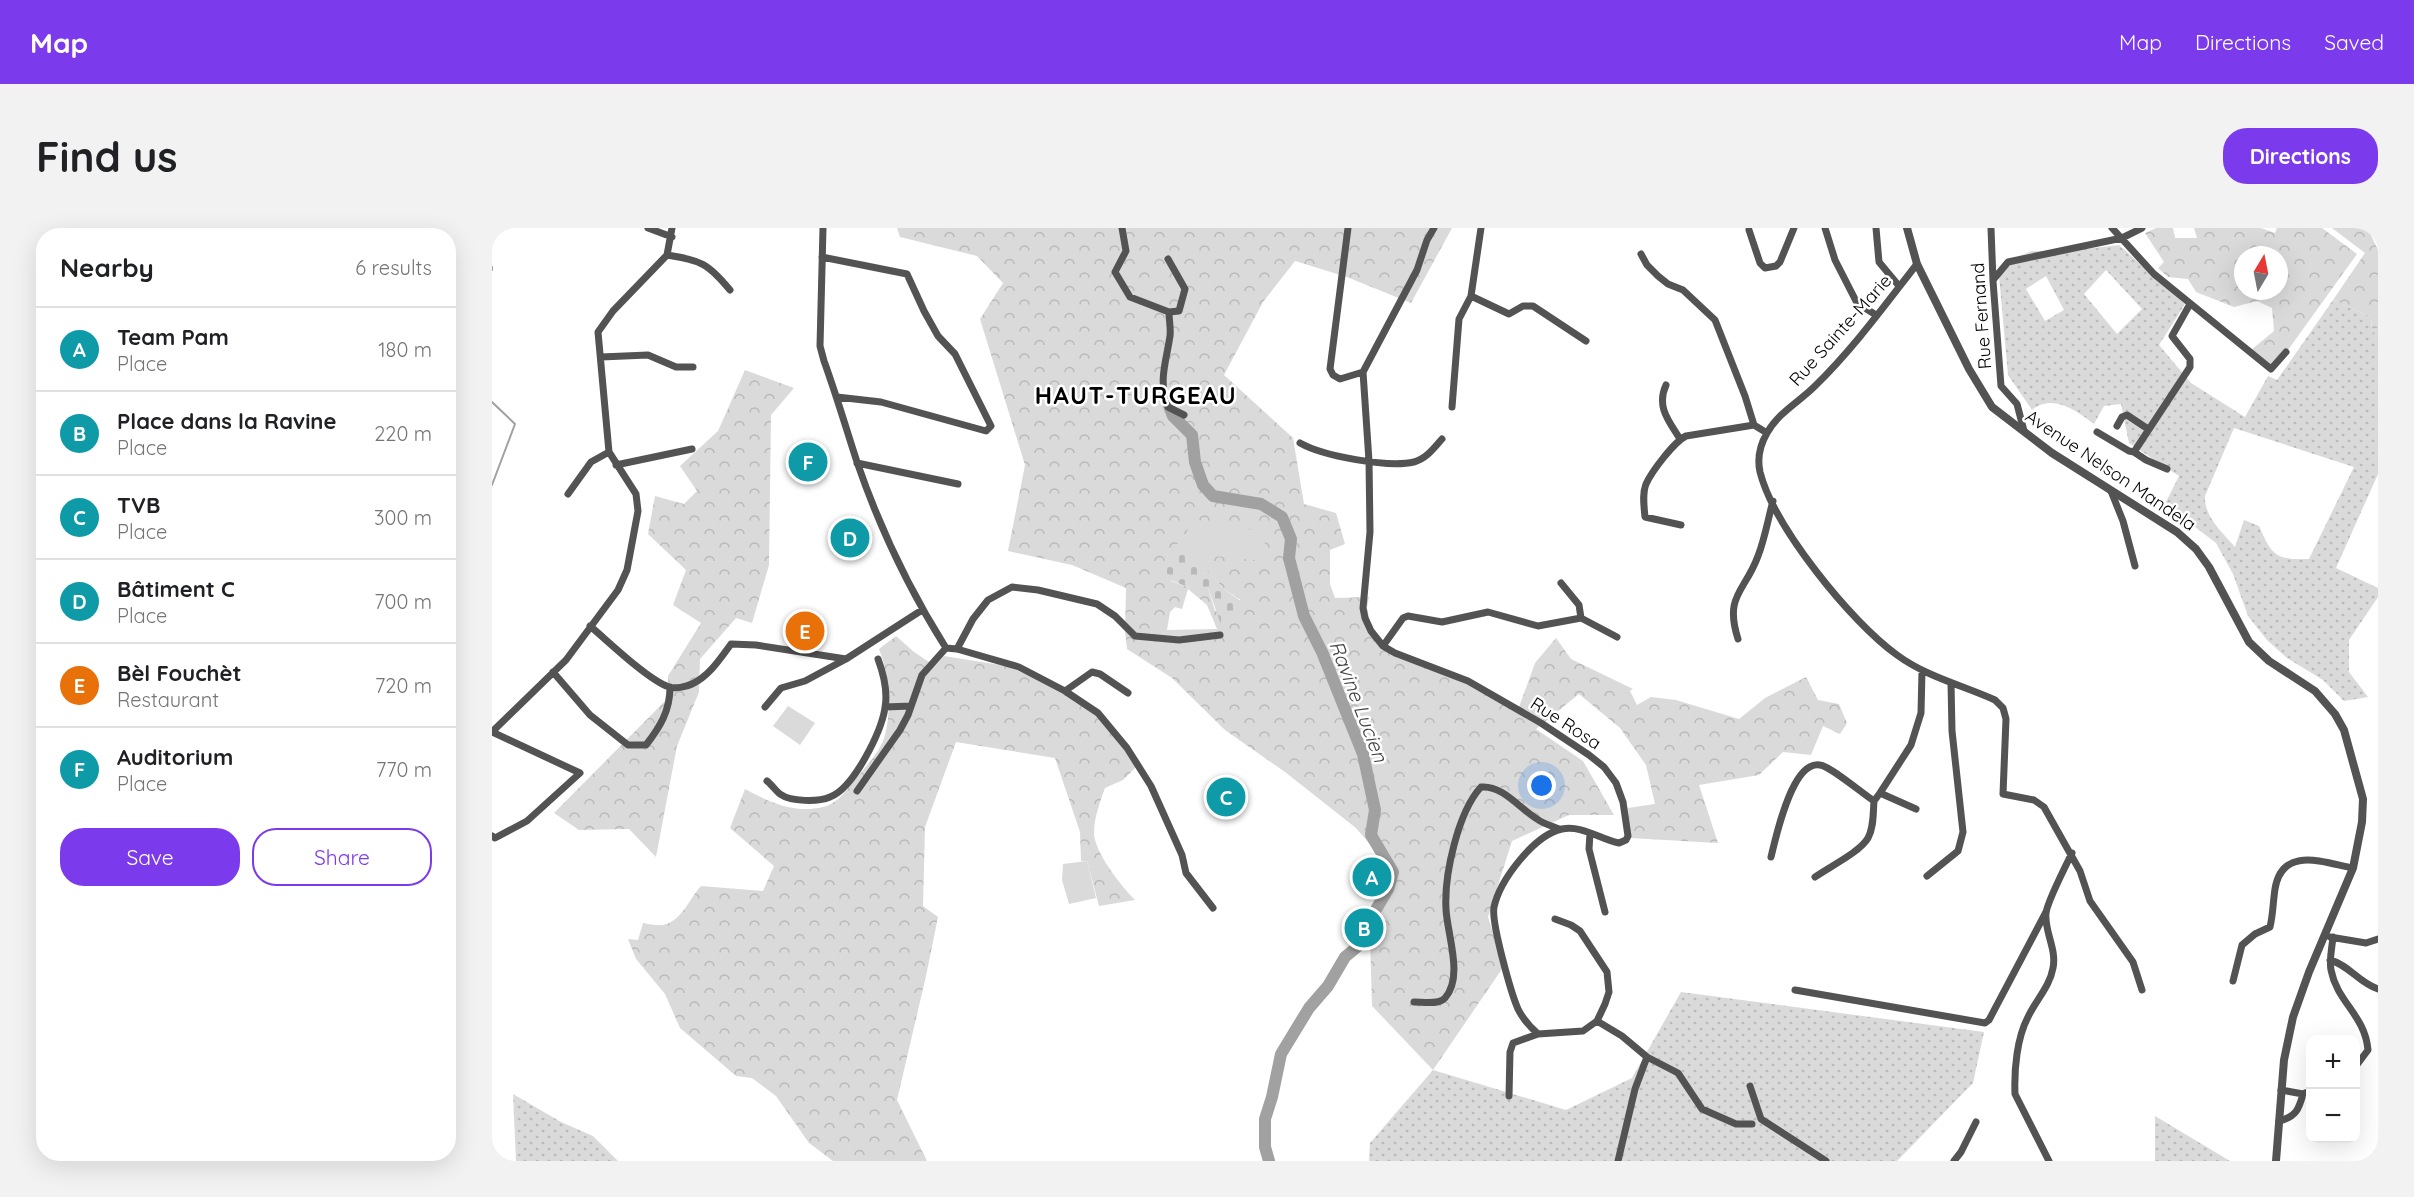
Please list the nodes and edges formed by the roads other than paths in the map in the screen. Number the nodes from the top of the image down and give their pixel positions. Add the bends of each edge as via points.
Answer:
1 (648, 228) edge
2 (672, 228) edge
3 (823, 228) edge
4 (1122, 228) edge
5 (1348, 228) edge
6 (1434, 228) edge
7 (1481, 228) edge
8 (1794, 228) edge
9 (1825, 228) edge
10 (1876, 228) edge
11 (1907, 228) edge
12 (1991, 228) edge
13 (2112, 228) edge
14 (2142, 228) edge
15 (1749, 230) dead end
16 (672, 237) junction
17 (2122, 238) junction
18 (1641, 254) dead end
19 (667, 255) junction
20 (822, 257) junction
21 (1168, 260) dead end
22 (1917, 264) junction
23 (1992, 281) junction
24 (1899, 286) junction
25 (730, 290) dead end
26 (1471, 296) junction
27 (2190, 304) junction
28 (1169, 312) junction
29 (1876, 315) junction
30 (1586, 341) dead end
31 (2286, 352) dead end
32 (601, 357) junction
33 (693, 367) dead end
34 (1363, 372) junction
35 (1666, 385) dead end
36 (837, 397) junction
37 (1452, 407) dead end
38 (1184, 415) dead end
39 (1754, 425) junction
40 (2117, 426) dead end
41 (2148, 429) junction
42 (2024, 432) junction
43 (2097, 432) dead end
44 (1767, 433) junction
45 (1442, 439) dead end
46 (1680, 439) junction
47 (1300, 444) dead end
48 (692, 449) dead end
49 (609, 452) junction
50 (2134, 452) junction
51 (1369, 461) junction
52 (857, 463) junction
53 (616, 465) junction
54 (2167, 469) dead end
55 (958, 484) dead end
56 (2111, 491) junction
57 (568, 494) dead end
58 (1773, 501) junction
59 (1681, 525) dead end
60 (2135, 566) dead end
61 (1561, 584) dead end
62 (922, 610) junction
63 (1581, 618) junction
64 (590, 626) junction
65 (1220, 635) dead end
66 (1617, 637) dead end
67 (1738, 639) dead end
68 (1383, 646) junction
69 (946, 648) junction
70 (957, 649) junction
71 (846, 658) junction
72 (878, 659) dead end
73 (1922, 671) junction
74 (554, 672) junction
75 (1951, 683) junction
76 (670, 687) junction
77 (1065, 691) junction
78 (1128, 693) dead end
79 (911, 706) junction
80 (765, 707) dead end
81 (885, 707) junction
82 (492, 732) edge
83 (767, 781) dead end
84 (857, 791) dead end
85 (1880, 793) junction
86 (1874, 801) junction
87 (1916, 809) dead end
88 (1559, 829) junction
89 (1590, 833) junction
90 (492, 836) edge
91 (2072, 853) junction
92 (1771, 857) dead end
93 (2354, 868) junction
94 (1927, 876) dead end
95 (1815, 877) dead end
96 (1213, 908) dead end
97 (1605, 912) dead end
98 (2046, 912) junction
99 (1555, 919) dead end
100 (2329, 936) junction
101 (2378, 939) edge
102 (2330, 960) junction
103 (2234, 981) dead end
104 (2378, 989) edge
105 (1795, 990) dead end
106 (2142, 990) dead end
107 (1414, 1002) dead end
108 (1597, 1021) junction
109 (1538, 1034) junction
110 (1647, 1057) junction
111 (2360, 1060) edge
112 (1750, 1086) dead end
113 (2281, 1090) junction
114 (2306, 1092) edge
115 (2306, 1094) edge
116 (1509, 1096) dead end
117 (2279, 1121) junction
118 (1976, 1122) dead end
119 (1752, 1124) dead end
120 (1618, 1161) edge
121 (1826, 1161) edge
122 (1954, 1161) edge
123 (2049, 1161) edge
124 (2276, 1161) edge

1 - 16 street
2 - 16 street
3 - 20 street
4 - 28 street via 1126,251 1115,272 1130,297
5 - 34 street via 1330,369 1340,379
6 - 34 street via 1417,270
7 - 26 street
8 - 15 street via 1780,262 1765,268
9 - 29 street via 1835,260 1857,303
10 - 24 street via 1879,262
11 - 22 street, Avenue Nelson Mandela
12 - 23 street, Rue Fernand
13 - 17 street
14 - 17 street
16 - 19 street
17 - 23 street via 2008,262
17 - 27 street via 2154,274
18 - 39 street via 1658,276 1683,290 1715,320
19 - 25 street via 696,260 712,269
19 - 32 street via 598,332
20 - 36 street via 820,346
20 - 36 street via 907,273 928,319 955,354 991,426 986,431 881,402
21 - 28 street via 1185,289 1179,311
22 - 24 street, Rue Sainte-Marie
22 - 42 street, Avenue Nelson Mandela via 1980,389 1992,406
23 - 42 street, Rue Fernand via 2001,386 2017,404
24 - 29 street, Rue Sainte-Marie
26 - 30 street via 1509,314 1523,306 1533,306
26 - 37 street via 1459,319
27 - 31 street via 2271,369
27 - 41 street via 2172,336 2190,358 2190,367
28 - 38 street via 1171,334 1162,392 1168,407
29 - 44 street, Rue Sainte-Marie via 1815,386 1780,414
32 - 33 street via 648,355 676,367
32 - 49 street
34 - 51 street
35 - 46 street via 1662,407
36 - 52 street
39 - 44 street
39 - 46 street
40 - 41 street via 2127,415
41 - 50 street
42 - 56 street, Avenue Nelson Mandela
43 - 50 street
44 - 58 street, Rue Sainte-Marie via 1758,454 1760,472
45 - 51 street via 1430,453 1414,462
46 - 59 street via 1646,484 1644,498 1645,517
47 - 51 street
48 - 53 street
49 - 53 street
49 - 57 street via 591,462
50 - 54 street
51 - 68 street via 1370,548 1363,608 1371,631
52 - 55 street
52 - 62 street
53 - 64 street via 636,494 638,511 627,570 618,590
56 - 60 street
56 - 93 street, Avenue Nelson Mandela via 2177,532 2196,549 2210,567 2248,642 2314,691 2335,714 2344,730 2362,799
58 - 67 street via 1757,559 1735,598 1733,624
58 - 73 street, Rue Sainte-Marie via 1797,544 1853,616 1897,655
61 - 63 street via 1579,605
62 - 69 street
62 - 71 street
63 - 66 street
63 - 68 street via 1538,626 1488,612 1442,622 1408,616
64 - 74 street
64 - 76 street
65 - 70 street via 1179,640 1135,636 1097,604 1012,587 988,600
68 - 89 street, Rue Rosa via 1468,681 1574,743 1604,768 1616,783 1623,802 1628,836 1624,843 1619,843
69 - 70 street
69 - 79 street via 922,675
70 - 77 street via 1019,667
71 - 76 street via 731,644 714,667 692,684
71 - 80 street via 805,681 781,688
72 - 81 street via 886,685
73 - 75 street, Rue Sainte-Marie
73 - 85 street via 1921,713 1911,745
74 - 76 street via 590,715 628,745 646,745 659,728
74 - 82 street
75 - 91 street, Rue Sainte-Marie via 1995,700 2004,708 2003,794 2038,802
75 - 94 street via 1963,832 1958,851
77 - 78 street via 1092,672
77 - 96 street via 1098,713 1127,748 1151,786 1182,855 1186,873
79 - 81 street
79 - 84 street via 900,730
81 - 83 street via 863,762 831,797 801,800 782,796
82 - 90 street via 580,773 526,821 495,838
85 - 86 street
85 - 87 street
86 - 92 street via 1824,766 1811,765 1791,790
86 - 95 street via 1868,839
88 - 89 street, Rue Rosa
88 - 107 street via 1488,786 1481,787 1472,797 1460,822 1445,897 1452,985 1440,1002
88 - 109 street via 1526,852 1494,907 1495,930 1518,1008
89 - 97 street via 1589,849
91 - 98 street
91 - 106 street, Rue Sainte-Marie via 2090,901 2133,962
93 - 100 street, Avenue Nelson Mandela
93 - 103 street via 2309,858 2286,867 2275,887 2270,927 2242,945
98 - 105 street via 1984,1023
98 - 123 street via 2053,968 2020,1036 2014,1083 2015,1094
99 - 108 street via 1580,931 1607,972 1609,992
100 - 101 street via 2366,943
100 - 102 street
100 - 113 street, Avenue Nelson Mandela via 2293,1017
102 - 104 street via 2342,963
102 - 111 street via 2338,989 2367,1035 2368,1050
108 - 109 street via 1583,1031
108 - 110 street
109 - 116 street via 1511,1047
110 - 119 street via 1678,1073 1702,1109 1736,1124
110 - 120 street
112 - 121 street via 1761,1119
113 - 114 street
113 - 117 street, Avenue Nelson Mandela
115 - 117 street via 2290,1118
117 - 124 street, Avenue Nelson Mandela
118 - 122 street

